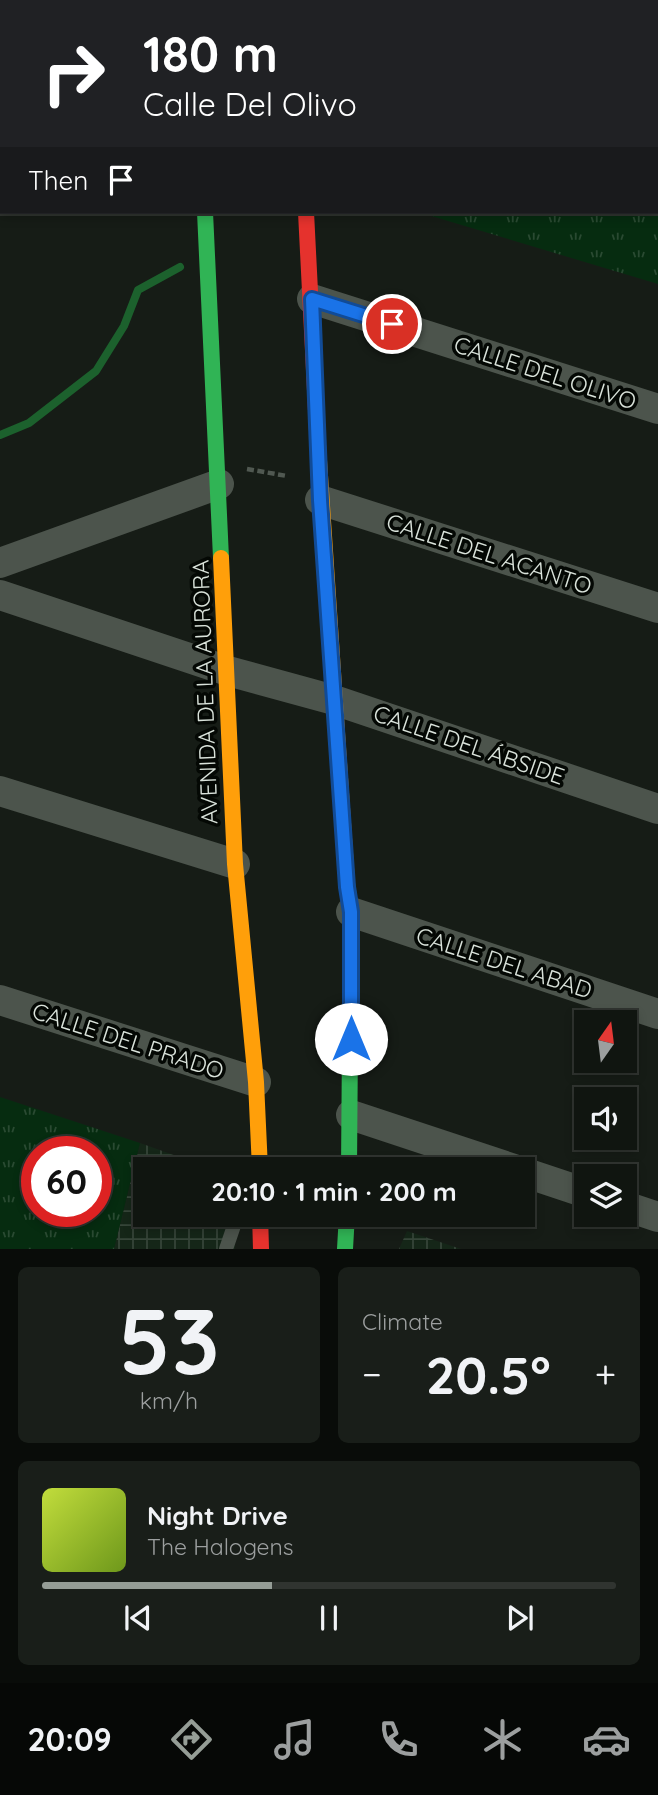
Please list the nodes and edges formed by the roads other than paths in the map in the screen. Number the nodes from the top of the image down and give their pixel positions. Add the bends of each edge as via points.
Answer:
1 (205, 214) edge
2 (306, 214) edge
3 (312, 299) junction
4 (658, 408) edge
5 (219, 474) junction
6 (320, 491) junction
7 (0, 563) edge
8 (0, 595) edge
9 (658, 608) edge
10 (228, 671) junction
11 (334, 700) junction
12 (0, 791) edge
13 (658, 809) edge
14 (235, 864) junction
15 (351, 912) junction
16 (0, 1000) edge
17 (658, 1014) edge
18 (256, 1082) junction
19 (351, 1115) junction
20 (258, 1157) edge
21 (349, 1157) edge
22 (478, 1157) edge
23 (535, 1176) edge
24 (574, 1189) edge
25 (637, 1210) edge
26 (658, 1217) edge
27 (234, 1227) edge
28 (260, 1227) edge
29 (346, 1227) edge
30 (226, 1249) edge
31 (261, 1249) edge
32 (345, 1249) edge

1 - 5 main road, AVENIDA DE LA AURORA
2 - 3 main road
3 - 4 street, CALLE DEL OLIVO
3 - 6 main road
5 - 7 street
5 - 10 main road, AVENIDA DE LA AURORA
6 - 9 street, CALLE DEL ACANTO
6 - 11 main road
8 - 10 street, CALLE DEL ÁBSIDE
10 - 11 street, CALLE DEL ÁBSIDE
10 - 14 main road, AVENIDA DE LA AURORA
11 - 13 street, CALLE DEL ÁBSIDE
11 - 15 main road
12 - 14 street
14 - 18 main road, AVENIDA DE LA AURORA
15 - 17 street, CALLE DEL ABAD
15 - 19 main road
16 - 18 street, CALLE DEL PRADO
18 - 20 main road, AVENIDA DE LA AURORA
19 - 21 main road
19 - 22 street
23 - 24 street
25 - 26 street
27 - 30 lane
28 - 31 main road
29 - 32 main road

